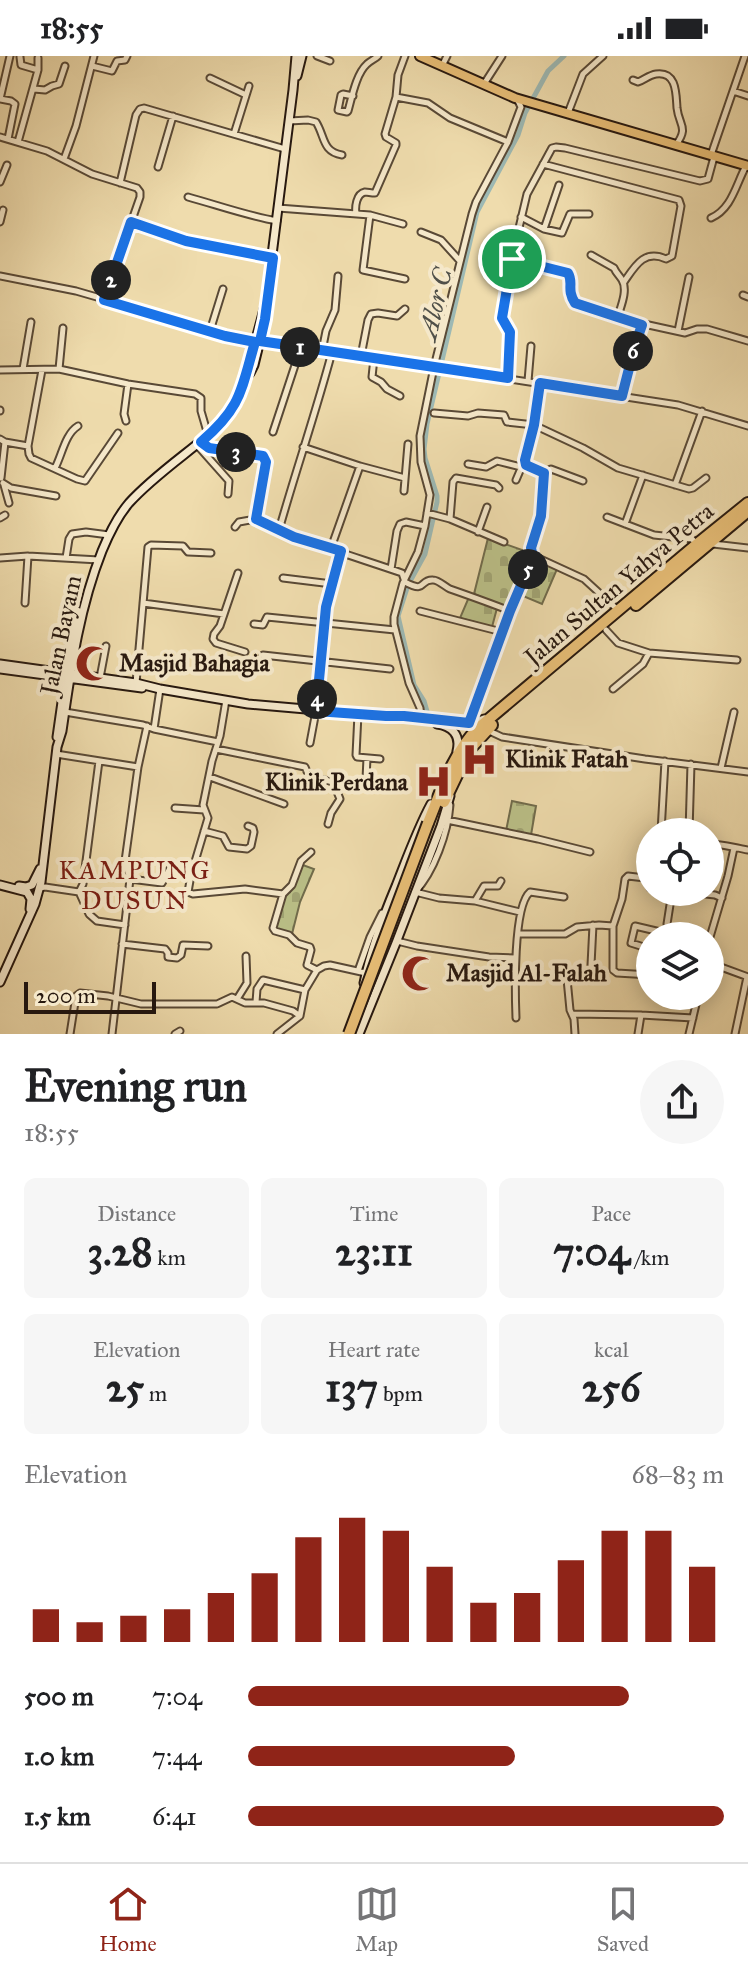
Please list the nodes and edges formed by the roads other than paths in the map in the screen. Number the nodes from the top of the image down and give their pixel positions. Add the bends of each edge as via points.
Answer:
1 (10, 56) edge
2 (94, 56) edge
3 (127, 56) edge
4 (296, 56) edge
5 (302, 56) edge
6 (317, 56) edge
7 (378, 56) edge
8 (405, 56) edge
9 (420, 56) edge
10 (447, 56) edge
11 (502, 56) edge
12 (603, 56) edge
13 (745, 56) edge
14 (20, 57) edge
15 (38, 58) edge
16 (330, 61) dead end
17 (65, 66) dead end
18 (92, 66) junction
19 (442, 66) junction
20 (38, 70) junction
21 (210, 78) dead end
22 (633, 80) dead end
23 (484, 84) junction
24 (249, 86) dead end
25 (34, 89) junction
26 (293, 90) junction
27 (733, 91) junction
28 (246, 95) junction
29 (353, 96) dead end
30 (748, 96) edge
31 (396, 97) junction
32 (515, 98) junction
33 (0, 99) edge
34 (568, 113) junction
35 (173, 116) junction
36 (289, 121) junction
37 (234, 134) junction
38 (0, 137) edge
39 (8, 139) junction
40 (18, 142) junction
41 (508, 142) junction
42 (675, 146) junction
43 (285, 149) junction
44 (342, 155) dead end
45 (712, 157) junction
46 (64, 159) junction
47 (543, 164) junction
48 (7, 165) dead end
49 (747, 166) edge
50 (158, 167) dead end
51 (0, 182) edge
52 (120, 183) junction
53 (559, 185) dead end
54 (188, 197) dead end
55 (278, 208) junction
56 (3, 210) dead end
57 (356, 214) junction
58 (589, 214) dead end
59 (370, 215) junction
60 (521, 217) junction
61 (711, 218) dead end
62 (277, 221) junction
63 (0, 222) edge
64 (131, 222) junction
65 (403, 224) dead end
66 (544, 229) junction
67 (421, 232) dead end
68 (591, 255) dead end
69 (273, 258) junction
70 (512, 259) junction
71 (460, 261) junction
72 (0, 276) edge
73 (338, 276) dead end
74 (689, 277) dead end
75 (405, 279) dead end
76 (624, 282) junction
77 (223, 289) dead end
78 (104, 300) junction
79 (405, 309) dead end
80 (618, 316) junction
81 (31, 322) dead end
82 (642, 325) junction
83 (63, 328) dead end
84 (210, 331) junction
85 (678, 331) junction
86 (747, 338) edge
87 (258, 341) junction
88 (531, 346) dead end
89 (301, 347) junction
90 (322, 351) junction
91 (332, 352) junction
92 (361, 356) junction
93 (374, 358) junction
94 (438, 367) junction
95 (23, 369) junction
96 (59, 369) junction
97 (0, 370) edge
98 (42, 370) junction
99 (508, 378) junction
100 (528, 381) junction
101 (540, 383) junction
102 (128, 384) junction
103 (400, 396) dead end
104 (622, 396) junction
105 (702, 411) junction
106 (434, 413) dead end
107 (126, 421) dead end
108 (534, 425) junction
109 (78, 426) dead end
110 (748, 426) edge
111 (273, 432) dead end
112 (118, 433) dead end
113 (2, 440) edge
114 (202, 441) junction
115 (408, 444) dead end
116 (28, 446) junction
117 (303, 447) junction
118 (468, 464) dead end
119 (523, 465) junction
120 (360, 466) junction
121 (55, 468) junction
122 (544, 473) junction
123 (643, 475) junction
124 (405, 478) junction
125 (706, 478) dead end
126 (1, 479) edge
127 (516, 480) dead end
128 (583, 481) dead end
129 (675, 485) junction
130 (499, 488) dead end
131 (404, 491) dead end
132 (228, 494) dead end
133 (56, 496) dead end
134 (9, 503) dead end
135 (748, 503) edge
136 (487, 507) dead end
137 (748, 511) edge
138 (429, 514) junction
139 (607, 517) dead end
140 (256, 519) junction
141 (450, 519) junction
142 (625, 524) junction
143 (425, 526) junction
144 (235, 527) dead end
145 (730, 527) junction
146 (279, 530) junction
147 (478, 532) junction
148 (110, 535) junction
149 (504, 542) dead end
150 (706, 542) junction
151 (728, 544) junction
152 (331, 548) junction
153 (748, 548) edge
154 (341, 551) junction
155 (211, 553) dead end
156 (28, 556) junction
157 (533, 557) junction
158 (0, 558) edge
159 (66, 558) junction
160 (99, 560) junction
161 (391, 569) junction
162 (238, 573) dead end
163 (92, 577) junction
164 (283, 578) dead end
165 (405, 581) junction
166 (332, 584) junction
167 (25, 603) dead end
168 (143, 603) junction
169 (420, 611) dead end
170 (510, 611) junction
171 (619, 611) junction
172 (224, 614) junction
173 (325, 623) junction
174 (254, 624) dead end
175 (395, 630) junction
176 (606, 630) junction
177 (502, 632) junction
178 (76, 643) junction
179 (106, 646) dead end
180 (69, 651) junction
181 (245, 652) dead end
182 (649, 653) junction
183 (263, 655) dead end
184 (737, 660) dead end
185 (321, 661) junction
186 (0, 666) edge
187 (390, 669) dead end
188 (37, 672) junction
189 (68, 676) junction
190 (97, 679) junction
191 (136, 683) junction
192 (160, 689) junction
193 (613, 689) dead end
194 (226, 700) junction
195 (64, 706) junction
196 (316, 711) junction
197 (475, 711) junction
198 (497, 712) junction
199 (734, 712) dead end
200 (358, 714) junction
201 (386, 716) junction
202 (421, 717) junction
203 (486, 718) junction
204 (469, 723) junction
205 (150, 728) junction
206 (486, 730) junction
207 (310, 743) dead end
208 (217, 745) junction
209 (56, 751) junction
210 (367, 758) junction
211 (380, 759) dead end
212 (99, 761) junction
213 (665, 761) junction
214 (691, 764) junction
215 (138, 767) junction
216 (451, 767) junction
217 (721, 768) junction
218 (748, 772) edge
219 (210, 777) junction
220 (385, 782) dead end
221 (452, 787) junction
222 (284, 804) dead end
223 (175, 808) dead end
224 (204, 810) junction
225 (662, 818) edge
226 (689, 818) edge
227 (447, 820) junction
228 (328, 824) dead end
229 (431, 825) junction
230 (248, 826) dead end
231 (204, 831) junction
232 (724, 844) edge
233 (734, 848) junction
234 (748, 850) edge
235 (311, 852) dead end
236 (590, 852) dead end
237 (42, 864) junction
238 (191, 875) junction
239 (636, 877) edge
240 (130, 879) junction
241 (501, 881) dead end
242 (4, 886) edge
243 (40, 889) junction
244 (22, 890) junction
245 (724, 890) edge
246 (79, 892) junction
247 (415, 892) junction
248 (283, 894) junction
249 (564, 897) dead end
250 (475, 901) junction
251 (520, 912) junction
252 (28, 917) junction
253 (125, 925) junction
254 (593, 925) junction
255 (613, 926) junction
256 (636, 926) edge
257 (519, 934) junction
258 (397, 941) junction
259 (122, 944) junction
260 (636, 945) edge
261 (208, 946) dead end
262 (246, 956) dead end
263 (515, 958) junction
264 (388, 963) junction
265 (591, 965) dead end
266 (724, 968) edge
267 (317, 970) junction
268 (364, 970) junction
269 (636, 975) edge
270 (748, 977) edge
271 (567, 979) dead end
272 (0, 982) edge
273 (305, 990) junction
274 (116, 998) junction
275 (237, 999) junction
276 (256, 1002) junction
277 (695, 1010) edge
278 (572, 1014) junction
279 (641, 1015) junction
280 (300, 1016) junction
281 (516, 1018) dead end
282 (693, 1018) junction
283 (70, 1034) edge
284 (112, 1034) edge
285 (277, 1034) edge
286 (348, 1034) edge
287 (357, 1034) edge
288 (575, 1034) edge
289 (638, 1034) edge
290 (689, 1034) edge
291 (735, 1034) edge

1 - 33 street
2 - 18 street
3 - 18 street via 110,72
4 - 26 main road
5 - 26 main road
6 - 16 street
7 - 29 street via 361,72
8 - 31 street
9 - 19 main road
10 - 19 street
11 - 23 street
12 - 34 street via 583,74
13 - 27 street
14 - 20 street via 21,65
15 - 20 street
17 - 25 street via 59,84
18 - 46 street
19 - 23 main road
20 - 25 street
21 - 28 street
22 - 42 street via 662,74 675,84 683,135
23 - 32 main road
24 - 28 street
25 - 40 street
26 - 36 main road
27 - 30 street
27 - 45 street
28 - 37 street
31 - 41 street via 428,103
31 - 57 street via 385,134 396,145 375,193 359,196
32 - 34 main road
32 - 41 street via 521,110
33 - 39 street via 15,104
34 - 42 main road
35 - 37 street
35 - 50 street
35 - 52 street via 144,108 138,112
36 - 43 main road
36 - 44 street via 316,122 328,149
37 - 43 street
38 - 39 street
39 - 40 street
40 - 46 street
41 - 71 street via 476,202
42 - 45 main road
43 - 55 main road
45 - 47 street via 710,176 700,181 559,147 552,148
45 - 49 main road
46 - 52 street
47 - 60 street
47 - 76 street via 679,200 672,256 648,257
48 - 51 street
49 - 61 street via 732,198
52 - 64 street via 140,192
53 - 66 street
54 - 62 street
55 - 57 street
55 - 62 main road
56 - 63 street
57 - 59 street
58 - 66 street via 570,214 562,233
59 - 65 street
59 - 75 street via 363,270
60 - 66 street
60 - 70 street
62 - 69 main road
64 - 69 street via 186,241
64 - 78 street
67 - 71 street via 441,240
68 - 76 street via 614,268
69 - 87 main road, Jalan Bayam
70 - 80 street via 568,273 575,303
70 - 99 street via 502,318 510,332
71 - 94 street
72 - 78 street
73 - 90 street via 335,310
74 - 85 street
76 - 80 street
77 - 84 street
78 - 84 street
79 - 92 street via 397,316 371,314
80 - 82 street
81 - 95 street
82 - 85 street
82 - 104 street
83 - 96 street
84 - 87 street
85 - 86 street via 707,329
87 - 89 street
87 - 114 main road, Jalan Bayam via 232,411
88 - 100 street
89 - 90 street
89 - 111 street
90 - 91 street
91 - 92 street
91 - 117 street
92 - 93 street
93 - 94 street
93 - 103 street via 372,377
94 - 99 street
94 - 138 street via 419,453 430,495
95 - 97 street
95 - 98 street
96 - 98 street
96 - 102 street
98 - 116 street
99 - 100 street
100 - 101 street
101 - 104 street
101 - 108 street
102 - 107 street
102 - 114 street via 198,395
104 - 105 street
105 - 110 street
105 - 129 street
106 - 108 street via 501,414 509,424
108 - 119 street
108 - 123 street via 618,468
109 - 121 street
112 - 121 street via 85,481
113 - 116 street
113 - 126 street
114 - 132 street via 229,481
114 - 140 street via 209,448 265,457
114 - 148 main road, Jalan Bayam via 132,500
115 - 124 street
116 - 121 street via 31,458
117 - 120 street
117 - 146 street
118 - 119 street
119 - 122 street
119 - 127 street
120 - 124 street
120 - 152 street
122 - 128 street via 551,469
122 - 157 street
123 - 129 street
123 - 142 street
124 - 131 street
125 - 129 street via 692,489
126 - 133 street via 11,488
126 - 134 street
130 - 141 street via 456,478
135 - 150 highway, Jalan Sultan Yahya Petra
136 - 147 street
137 - 145 highway, Jalan Sultan Yahya Petra
138 - 141 street
138 - 143 street
139 - 142 street
140 - 144 street
140 - 146 street
141 - 147 street
142 - 150 street via 655,535
143 - 161 street via 400,524
143 - 165 street
145 - 150 highway, Jalan Sultan Yahya Petra
145 - 151 highway via 723,539
146 - 152 street
147 - 149 street
148 - 159 street via 72,534
148 - 160 main road, Jalan Bayam
150 - 151 street
150 - 171 highway, Jalan Sultan Yahya Petra
150 - 176 highway, Jalan Sultan Yahya Petra
151 - 153 street
152 - 154 street
154 - 161 street
154 - 166 street
155 - 168 street via 150,546
156 - 158 street
156 - 159 street
156 - 167 street
157 - 170 street
157 - 171 street via 584,579
159 - 160 street
160 - 163 main road, Jalan Bayam
161 - 165 street via 402,573
162 - 172 street
163 - 178 main road, Jalan Bayam
163 - 180 main road via 75,618
164 - 166 street
165 - 170 street via 418,588 435,580
165 - 175 street
166 - 173 street
168 - 172 street
168 - 191 street
169 - 177 street
170 - 177 street
171 - 198 highway, Jalan Sultan Yahya Petra
172 - 181 street via 214,642
173 - 174 street via 266,617 263,625
173 - 175 street
173 - 185 street
175 - 202 street
176 - 182 street via 621,644
176 - 206 highway, Jalan Sultan Yahya Petra
177 - 197 street
178 - 189 main road, Jalan Bayam
178 - 190 main road via 79,667
179 - 190 street
180 - 188 main road via 57,666
180 - 189 main road
182 - 184 street
182 - 193 street
183 - 185 street
185 - 187 street
185 - 196 street
186 - 188 main road
188 - 189 main road
188 - 195 main road via 57,685
189 - 190 main road
189 - 195 main road
190 - 191 main road
190 - 192 main road
190 - 195 main road via 75,689
191 - 192 main road
192 - 194 main road
192 - 205 street
194 - 196 main road
194 - 208 street
195 - 205 street
195 - 209 main road
196 - 200 main road
196 - 207 street
197 - 203 street
197 - 204 street
198 - 203 main road
198 - 216 highway, Jalan Sultan Yahya Petra via 472,734
199 - 217 street
200 - 201 main road
200 - 210 street via 356,755
201 - 202 main road
201 - 216 main road via 449,727 458,740
202 - 204 main road
203 - 204 main road
205 - 208 street
205 - 215 street
206 - 213 street via 502,737
206 - 221 highway, Jalan Sultan Yahya Petra via 469,750
208 - 219 street
208 - 228 street via 305,767 309,776 333,782 340,799
209 - 212 street
209 - 237 main road
210 - 211 street
210 - 220 street via 366,779
212 - 215 street
212 - 246 street
213 - 214 street
213 - 225 street
214 - 217 street
214 - 226 street
215 - 240 street via 125,861
216 - 229 highway
216 - 268 main road, Jalan Sultan Yahya Petra via 422,822
217 - 218 street
219 - 222 street
219 - 224 street
221 - 227 street
221 - 229 highway
221 - 247 main road, Jalan Sultan Yahya Petra
223 - 224 street
224 - 231 street
227 - 236 street
227 - 247 street via 428,874
229 - 286 highway, bridge
229 - 287 highway
230 - 231 street via 254,832 247,849 229,847 223,836
231 - 238 street
232 - 233 street
233 - 234 street
233 - 245 street
235 - 248 street
237 - 242 main road via 32,885
237 - 243 main road
238 - 240 street via 169,870 162,883
238 - 248 street via 191,894 245,889
239 - 255 street via 625,879
240 - 253 street
241 - 250 street via 484,886
242 - 244 main road
243 - 244 main road
243 - 246 street
243 - 252 main road
244 - 252 main road via 30,897
246 - 253 street via 97,921
247 - 250 street
247 - 258 main road, Jalan Sultan Yahya Petra
248 - 267 street via 273,929 310,947 307,965
249 - 251 street via 530,892
250 - 251 street
251 - 257 street
252 - 272 main road
253 - 259 street
254 - 255 street
254 - 257 street via 565,934
254 - 265 street
255 - 269 street via 614,972
256 - 260 street via 631,943
257 - 263 street
258 - 263 street
258 - 264 main road, Jalan Sultan Yahya Petra
259 - 261 street via 165,949 168,957 177,958 183,945
259 - 274 street
262 - 275 street via 247,983
263 - 281 street
264 - 268 main road via 375,979
264 - 287 main road, Jalan Sultan Yahya Petra
266 - 270 street
267 - 268 street via 330,965
267 - 273 street
268 - 286 main road, Jalan Sultan Yahya Petra
270 - 291 street
271 - 278 street
273 - 276 street via 263,980
273 - 280 street
274 - 275 street via 141,1004 216,1005
274 - 283 street via 76,994
274 - 284 street
275 - 276 street
276 - 280 street
277 - 282 street
278 - 279 street
278 - 288 street
279 - 282 street
279 - 289 street
280 - 285 street
282 - 290 street

